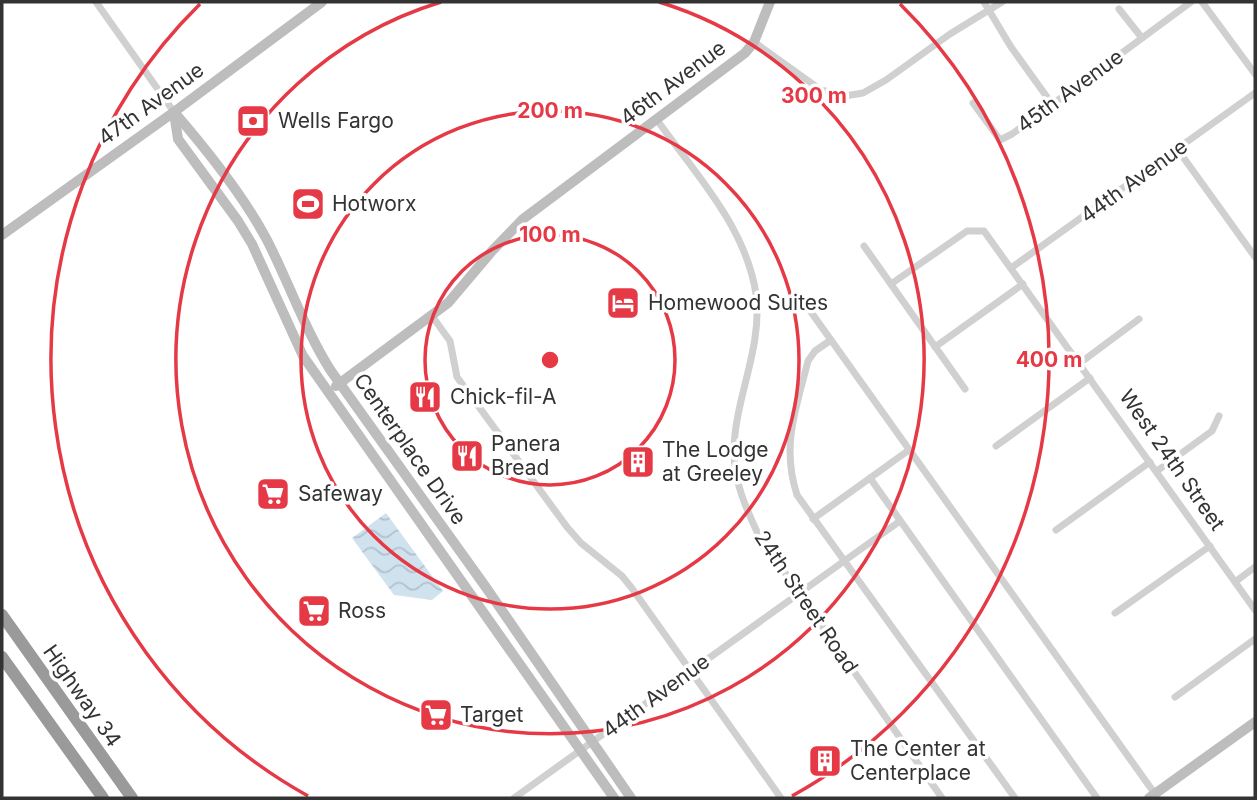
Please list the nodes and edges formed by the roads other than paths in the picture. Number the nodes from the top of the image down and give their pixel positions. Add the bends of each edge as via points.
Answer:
1 (96, 2) edge
2 (322, 2) edge
3 (770, 2) edge
4 (984, 2) edge
5 (1002, 2) edge
6 (1191, 2) edge
7 (1202, 2) edge
8 (988, 9) junction
9 (1119, 9) dead end
10 (1142, 38) junction
11 (754, 42) junction
12 (1255, 74) edge
13 (1255, 93) edge
14 (973, 103) dead end
15 (1052, 104) junction
16 (174, 112) junction
17 (657, 120) junction
18 (1178, 150) junction
19 (2, 235) edge
20 (864, 246) dead end
21 (1255, 257) edge
22 (1012, 268) junction
23 (891, 284) junction
24 (1023, 284) junction
25 (801, 299) dead end
26 (432, 316) junction
27 (1139, 319) dead end
28 (831, 340) junction
29 (935, 346) junction
30 (1080, 363) junction
31 (1090, 378) junction
32 (339, 383) junction
33 (965, 389) dead end
34 (327, 392) junction
35 (1219, 416) dead end
36 (996, 446) dead end
37 (909, 450) junction
38 (1150, 462) junction
39 (1157, 471) junction
40 (870, 478) junction
41 (813, 519) junction
42 (900, 520) junction
43 (1056, 530) dead end
44 (1210, 546) junction
45 (843, 561) junction
46 (1255, 567) edge
47 (1235, 582) junction
48 (798, 594) junction
49 (1255, 610) edge
50 (1115, 613) dead end
51 (2, 615) edge
52 (1255, 639) edge
53 (2, 657) edge
54 (691, 671) junction
55 (1175, 697) dead end
56 (1255, 722) edge
57 (592, 742) junction
58 (581, 750) junction
59 (1152, 796) edge
60 (103, 798) edge
61 (132, 798) edge
62 (514, 798) edge
63 (614, 798) edge
64 (631, 798) edge
65 (781, 798) edge
66 (942, 798) edge
67 (1015, 798) edge
68 (1097, 798) edge

1 - 16 street, Centerplace Drive
2 - 16 street, 47th Avenue
3 - 11 street
4 - 8 street
5 - 8 street, 46th Avenue
6 - 10 street, 45th Avenue
7 - 12 street
8 - 11 street, 46th Avenue via 874,88 845,96 812,85
8 - 15 street
9 - 10 street, 45th Avenue
10 - 15 street, 45th Avenue
11 - 17 street, 46th Avenue
13 - 18 street, 44th Avenue
14 - 15 street, 45th Avenue via 1000,140
16 - 19 street, 47th Avenue
16 - 32 street, Centerplace Drive via 259,227 310,335
16 - 34 street, Centerplace Drive via 178,139 253,244 303,356
17 - 26 street, 46th Avenue via 523,219
17 - 48 street, 24th Street Road via 730,223 751,270 757,317 736,427 737,481 758,534
18 - 21 street
18 - 22 street, 44th Avenue
20 - 23 street
22 - 23 street, West 24th Street via 984,231 967,230
22 - 24 street, West 24th Street
23 - 29 street
24 - 29 street
24 - 30 street, West 24th Street
25 - 28 street
26 - 32 street, 46th Avenue
26 - 54 street via 450,341 457,377 560,518 581,543 622,576
27 - 30 street
28 - 37 street
28 - 41 street via 808,360 790,438 791,474
29 - 33 street
30 - 31 street, West 24th Street
31 - 36 street
31 - 38 street, West 24th Street
32 - 34 street, 46th Avenue
32 - 57 street, Centerplace Drive
34 - 58 street, Centerplace Drive
35 - 39 street via 1212,431
37 - 40 street
37 - 59 street
38 - 39 street, West 24th Street
38 - 43 street
39 - 44 street, West 24th Street
40 - 41 street
40 - 42 street
41 - 45 street
42 - 45 street, 44th Avenue
42 - 68 street
44 - 47 street, West 24th Street
44 - 50 street
45 - 48 street, 44th Avenue
45 - 67 street
46 - 47 street
47 - 49 street, West 24th Street
48 - 54 street, 44th Avenue
48 - 66 street, 24th Street Road
51 - 61 highway, Highway 34
52 - 55 street
53 - 60 highway, Highway 34
54 - 57 street, 44th Avenue
54 - 65 street
56 - 59 street
57 - 58 street, 44th Avenue
57 - 64 street, Centerplace Drive
58 - 62 street, 44th Avenue
58 - 63 street, Centerplace Drive

